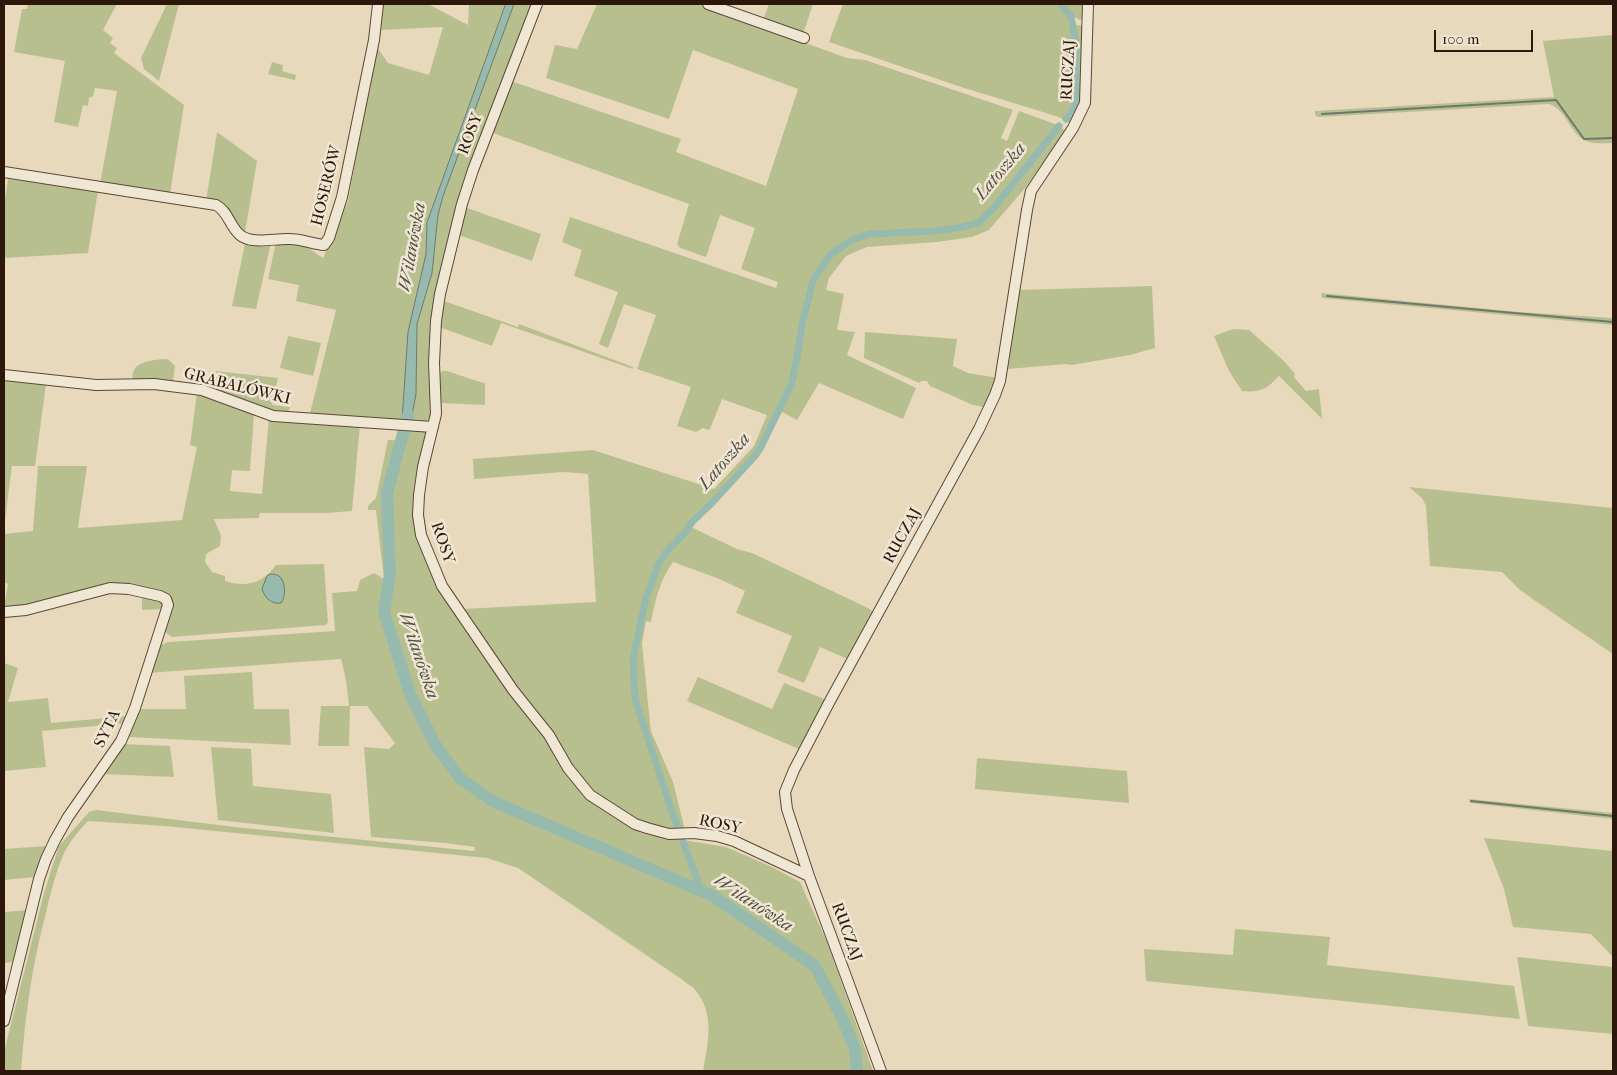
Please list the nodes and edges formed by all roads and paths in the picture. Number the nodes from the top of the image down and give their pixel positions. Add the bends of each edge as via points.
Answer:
1 (378, 4) edge
2 (537, 4) edge
3 (708, 4) edge
4 (1088, 4) edge
5 (720, 6) edge
6 (804, 38) dead end
7 (4, 172) edge
8 (4, 375) edge
9 (433, 427) junction
10 (4, 612) edge
11 (809, 876) junction
12 (4, 1021) edge
13 (881, 1071) edge

1 - 7 street, HOSERÓW via 374,40 342,197 324,245 292,239 246,239 238,234 223,210 216,206
2 - 9 street, ROSY via 462,204 436,321 436,414
3 - 5 street
4 - 11 street, RUCZAJ via 1085,103 1073,128 1031,191 1005,355 995,395 786,786 787,809
5 - 6 street
8 - 9 street, GRABALÓWKI via 96,385 154,384 202,390 274,416
9 - 11 street, ROSY via 423,467 418,515 421,535 442,586 513,690 550,735 581,785 590,795 635,824 669,834 694,833 734,841
10 - 12 street, SYTA via 26,610 110,588 163,597 168,605 121,741 68,817 46,859
11 - 13 street, RUCZAJ

